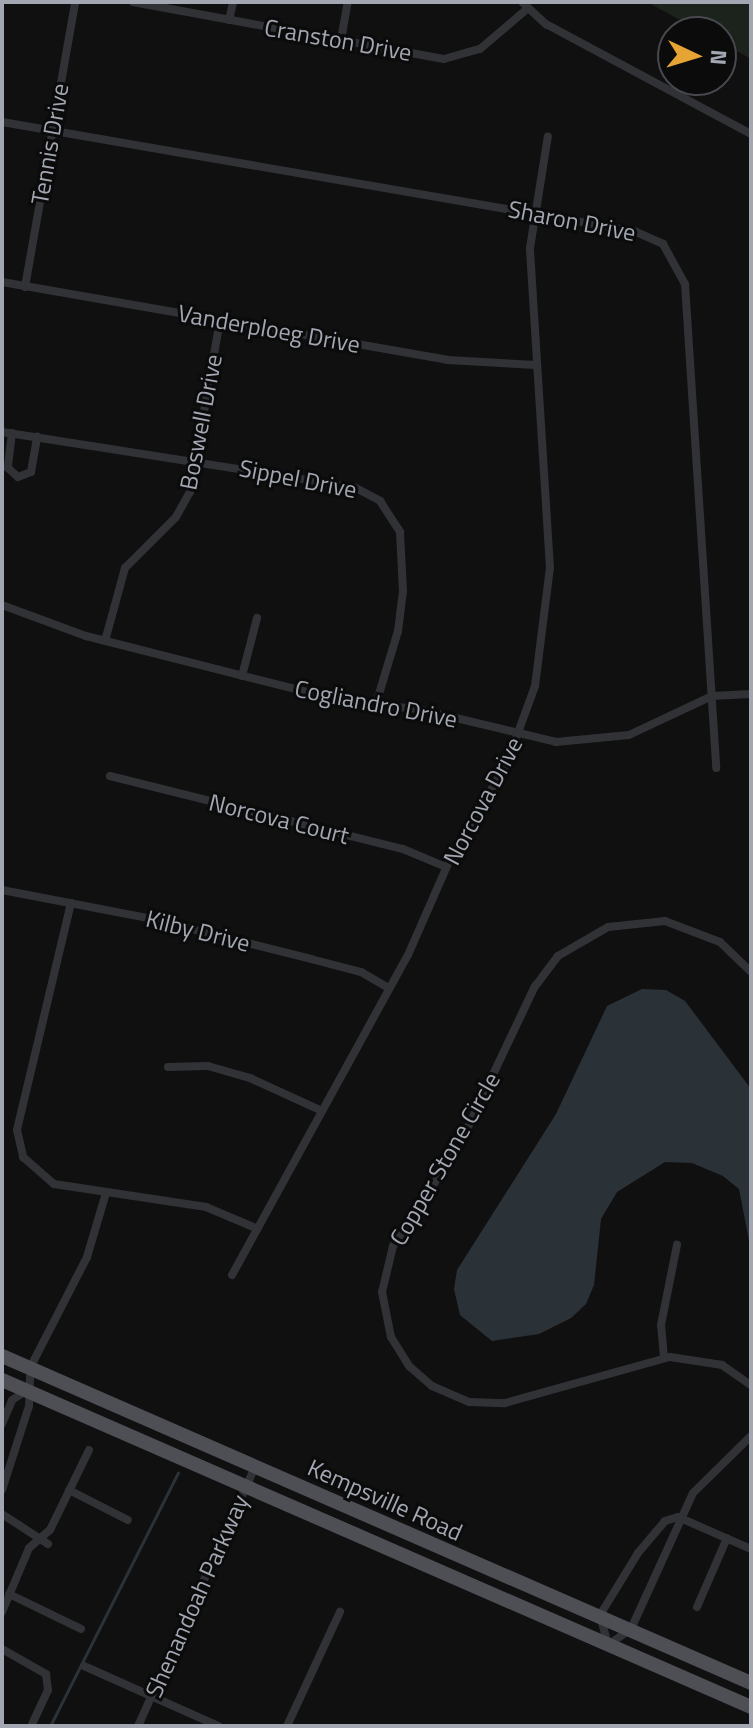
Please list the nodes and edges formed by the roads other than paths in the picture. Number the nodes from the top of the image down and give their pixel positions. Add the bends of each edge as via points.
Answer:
1 (75, 2) edge
2 (133, 2) edge
3 (233, 2) edge
4 (348, 2) edge
5 (524, 5) edge
6 (229, 20) junction
7 (341, 40) junction
8 (2, 122) edge
9 (52, 131) junction
10 (751, 134) edge
11 (548, 136) dead end
12 (535, 214) junction
13 (2, 282) edge
14 (25, 287) junction
15 (220, 320) junction
16 (536, 365) junction
17 (7, 432) edge
18 (37, 437) junction
19 (196, 460) junction
20 (2, 605) edge
21 (257, 618) dead end
22 (105, 641) junction
23 (242, 676) junction
24 (751, 694) edge
25 (712, 696) junction
26 (376, 704) junction
27 (520, 734) junction
28 (716, 768) dead end
29 (110, 776) dead end
30 (446, 867) junction
31 (2, 890) edge
32 (71, 903) junction
33 (751, 972) edge
34 (389, 988) junction
35 (168, 1067) dead end
36 (322, 1111) junction
37 (106, 1193) junction
38 (258, 1229) junction
39 (677, 1245) dead end
40 (232, 1275) dead end
41 (2, 1356) edge
42 (664, 1358) junction
43 (30, 1368) junction
44 (2, 1380) edge
45 (751, 1385) edge
46 (27, 1390) junction
47 (2, 1424) edge
48 (751, 1436) edge
49 (89, 1450) dead end
50 (255, 1467) junction
51 (246, 1487) junction
52 (2, 1490) edge
53 (69, 1490) junction
54 (2, 1514) edge
55 (678, 1517) junction
56 (128, 1520) dead end
57 (40, 1538) junction
58 (727, 1538) junction
59 (48, 1544) dead end
60 (751, 1549) edge
61 (9, 1594) junction
62 (697, 1607) dead end
63 (2, 1612) edge
64 (340, 1612) dead end
65 (600, 1615) junction
66 (81, 1629) dead end
67 (631, 1629) junction
68 (608, 1645) junction
69 (2, 1649) edge
70 (84, 1666) dead end
71 (751, 1683) edge
72 (152, 1696) junction
73 (751, 1707) edge
74 (31, 1726) edge
75 (138, 1726) edge
76 (218, 1726) edge
77 (287, 1726) edge

1 - 9 street, Tennis Drive
2 - 6 street, Cranston Drive
3 - 6 street
4 - 7 street
5 - 7 street, Cranston Drive via 480,49 455,59
5 - 10 street
6 - 7 street, Cranston Drive
8 - 9 street, Sharon Drive
9 - 12 street, Sharon Drive
9 - 14 street, Tennis Drive
11 - 12 street, Norcova Drive
12 - 16 street, Norcova Drive via 530,260
12 - 25 street, Sharon Drive via 643,233 663,244 681,270
13 - 14 street, Vanderploeg Drive
14 - 15 street, Vanderploeg Drive
15 - 16 street, Vanderploeg Drive via 460,362
15 - 19 street, Boswell Drive
16 - 27 street, Norcova Drive via 549,600 542,658
17 - 18 street, Sippel Drive
17 - 18 street via 8,468 18,477 31,472
18 - 19 street, Sippel Drive
19 - 22 street, Boswell Drive via 190,492 176,517 125,568
19 - 26 street, Sippel Drive via 354,487 387,508 400,532 403,591 398,631
20 - 22 street, Cogliandro Drive
21 - 23 street
22 - 23 street, Cogliandro Drive
23 - 26 street, Cogliandro Drive
24 - 25 street, Cogliandro Drive
25 - 27 street, Cogliandro Drive via 649,728 603,741 556,742
25 - 28 street, Sharon Drive
26 - 27 street, Cogliandro Drive
27 - 30 street, Norcova Drive
29 - 30 street, Norcova Court via 403,849
30 - 34 street, Norcova Drive
31 - 32 street, Kilby Drive
32 - 34 street, Kilby Drive via 348,969
32 - 37 street via 17,1138 23,1157 43,1179
33 - 42 street, Copper Stone Circle via 720,942 665,921 608,927 558,956 535,986 478,1112 397,1240 384,1272 384,1316 401,1357 432,1386 469,1402 505,1403
34 - 36 street, Norcova Drive
35 - 36 street via 194,1064 250,1078
36 - 38 street, Norcova Drive
37 - 38 street via 206,1207
37 - 43 street via 87,1257
38 - 40 street, Norcova Drive
39 - 42 street via 661,1325
41 - 43 main road, Kempsville Road
42 - 45 street, Copper Stone Circle via 707,1360
43 - 46 street
43 - 50 main road, Kempsville Road
44 - 46 main road, Kempsville Road
46 - 47 street via 12,1400
46 - 51 main road, Kempsville Road
46 - 52 street via 29,1406
48 - 55 street via 710,1472
49 - 53 street
50 - 51 street, Shenandoah Parkway
50 - 65 main road, Kempsville Road
51 - 68 main road, Kempsville Road
51 - 72 street, Shenandoah Parkway
53 - 56 street
53 - 57 street via 50,1530
54 - 57 street
55 - 58 street
55 - 65 street via 665,1521 638,1553
55 - 67 street via 676,1534
57 - 59 street
57 - 61 street via 29,1548
58 - 60 street
58 - 62 street
61 - 63 street
61 - 66 street
64 - 77 street
65 - 67 main road, Kempsville Road
65 - 68 street
67 - 68 street
67 - 71 main road, Kempsville Road
68 - 73 main road, Kempsville Road
69 - 74 street via 34,1663 49,1682
70 - 72 street
72 - 75 street, Shenandoah Parkway
72 - 76 street

